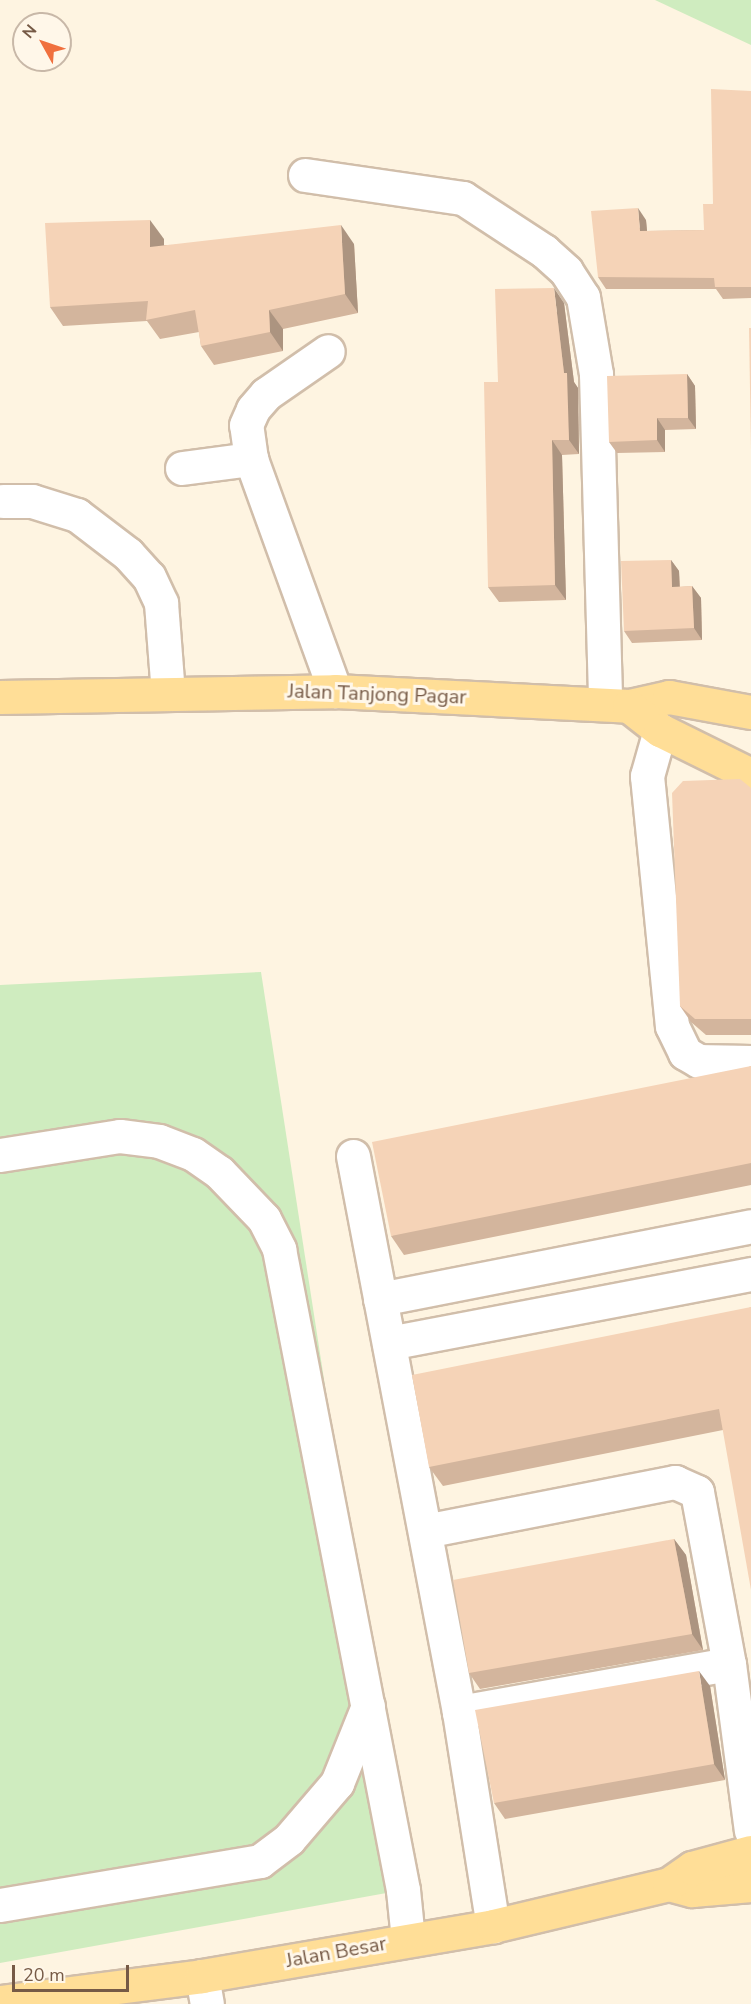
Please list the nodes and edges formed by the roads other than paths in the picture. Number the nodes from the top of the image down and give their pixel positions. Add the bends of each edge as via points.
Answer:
1 (304, 175) dead end
2 (328, 351) dead end
3 (251, 459) junction
4 (182, 468) dead end
5 (3, 501) dead end
6 (335, 691) junction
7 (168, 693) junction
8 (0, 697) edge
9 (617, 704) junction
10 (751, 712) edge
11 (660, 730) junction
12 (751, 775) edge
13 (751, 1062) edge
14 (0, 1155) edge
15 (353, 1156) dead end
16 (751, 1226) edge
17 (751, 1274) edge
18 (380, 1299) junction
19 (389, 1343) junction
20 (425, 1531) junction
21 (729, 1664) junction
22 (368, 1706) junction
23 (459, 1712) junction
24 (751, 1831) edge
25 (751, 1852) edge
26 (669, 1884) junction
27 (751, 1885) edge
28 (0, 1905) edge
29 (493, 1926) junction
30 (408, 1939) junction
31 (205, 1990) edge
32 (0, 2002) edge

1 - 9 street via 463,198 544,251 566,271 583,297 596,374
2 - 3 street via 266,394 253,409 246,425
3 - 4 street
3 - 6 street
5 - 7 street via 32,501 76,514 129,554 149,578 161,603
6 - 7 main road, Jalan Tanjong Pagar
6 - 9 main road, Jalan Tanjong Pagar
7 - 8 main road, Jalan Tanjong Pagar
9 - 10 main road, Jalan Tanjong Pagar via 669,697
9 - 11 main road
11 - 12 main road
11 - 13 street via 647,776 672,1026 686,1053 699,1061
14 - 22 street via 120,1136 159,1141 193,1154 219,1172 264,1219 279,1249
15 - 18 street
16 - 18 street
17 - 19 street
18 - 19 street
19 - 20 street
20 - 21 street via 675,1482 689,1485 700,1502
20 - 23 street
21 - 23 street
21 - 24 street
22 - 28 street via 337,1783 289,1839 260,1861
22 - 30 street
23 - 29 street
25 - 26 main road, Jalan Besar via 692,1868
26 - 27 main road, Jalan Besar via 693,1890
26 - 29 main road, Jalan Besar
29 - 30 main road, Jalan Besar
30 - 31 main road, Jalan Besar
31 - 32 main road, Jalan Besar

